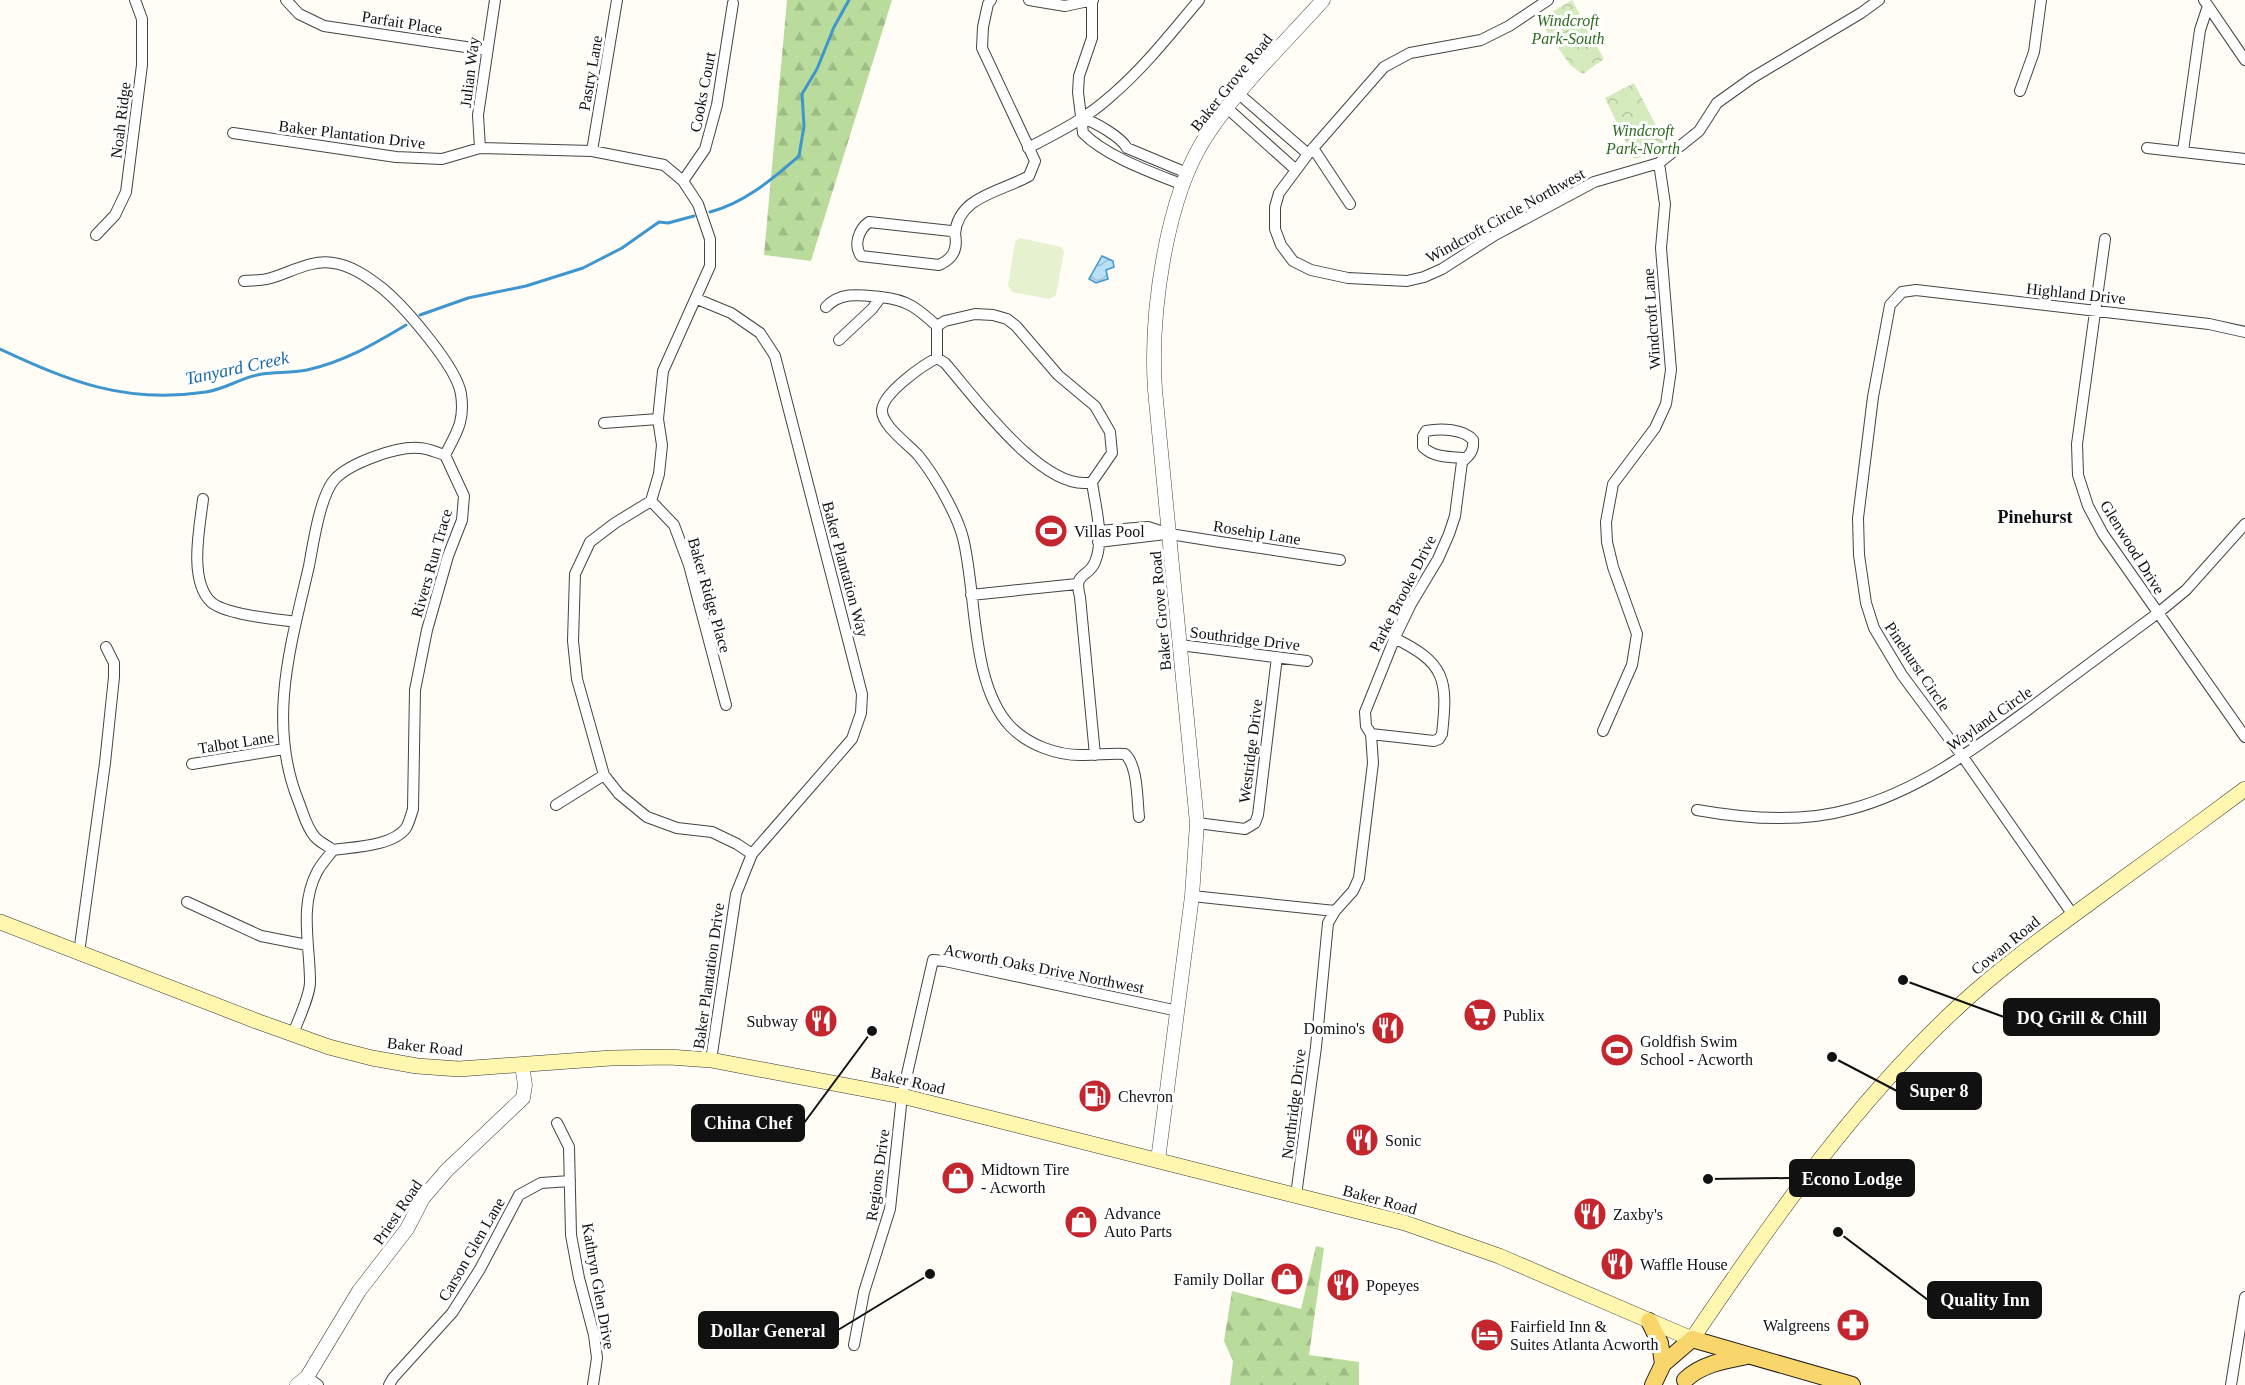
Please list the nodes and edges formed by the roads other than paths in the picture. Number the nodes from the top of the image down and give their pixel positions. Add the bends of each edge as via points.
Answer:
1 (135, 0) edge
2 (286, 0) edge
3 (495, 0) edge
4 (617, 0) edge
5 (991, 0) edge
6 (1029, 0) edge
7 (1092, 0) edge
8 (1199, 0) edge
9 (1323, 0) edge
10 (1548, 0) edge
11 (1879, 0) edge
12 (2042, 0) edge
13 (734, 3) dead end
14 (2206, 3) edge
15 (486, 50) junction
16 (2245, 60) edge
17 (2020, 91) dead end
18 (1239, 94) junction
19 (1227, 108) junction
20 (1082, 118) junction
21 (233, 134) dead end
22 (480, 148) junction
23 (1029, 148) junction
24 (2147, 148) dead end
25 (592, 151) junction
26 (1311, 151) junction
27 (2183, 151) junction
28 (2245, 159) edge
29 (1659, 164) junction
30 (1296, 170) junction
31 (1185, 179) junction
32 (683, 181) junction
33 (1350, 204) dead end
34 (955, 234) junction
35 (96, 235) dead end
36 (2105, 238) dead end
37 (244, 281) dead end
38 (1902, 292) joint
39 (880, 297) junction
40 (697, 299) junction
41 (826, 307) dead end
42 (2095, 310) junction
43 (937, 326) junction
44 (2245, 333) edge
45 (839, 340) dead end
46 (937, 358) junction
47 (658, 419) junction
48 (604, 423) dead end
49 (445, 455) junction
50 (1466, 458) junction
51 (1092, 482) junction
52 (203, 499) dead end
53 (651, 501) junction
54 (2245, 524) edge
55 (1170, 534) junction
56 (1098, 536) junction
57 (1340, 560) dead end
58 (1077, 584) junction
59 (971, 595) junction
60 (2158, 614) junction
61 (296, 622) junction
62 (1394, 638) junction
63 (1180, 645) junction
64 (106, 647) dead end
65 (1277, 657) junction
66 (1307, 661) dead end
67 (726, 705) dead end
68 (1603, 732) dead end
69 (1371, 734) junction
70 (2245, 737) edge
71 (284, 749) junction
72 (1095, 755) junction
73 (1963, 758) junction
74 (192, 764) dead end
75 (604, 775) junction
76 (2245, 789) edge
77 (556, 805) dead end
78 (1697, 810) dead end
79 (1139, 817) dead end
80 (1197, 823) junction
81 (333, 850) junction
82 (752, 854) junction
83 (1192, 896) junction
84 (187, 902) dead end
85 (1335, 911) junction
86 (2073, 915) junction
87 (0, 922) edge
88 (307, 945) junction
89 (79, 953) junction
90 (1178, 1011) junction
91 (293, 1034) junction
92 (711, 1060) junction
93 (522, 1065) junction
94 (902, 1096) junction
95 (557, 1123) dead end
96 (1158, 1160) junction
97 (570, 1180) junction
98 (1296, 1195) junction
99 (2245, 1298) edge
100 (1649, 1321) junction
101 (1692, 1339) junction
102 (854, 1345) dead end
103 (1749, 1355) junction
104 (1663, 1364) junction
105 (307, 1382) edge
106 (1684, 1382) edge
107 (389, 1385) edge
108 (593, 1385) edge
109 (1653, 1385) edge
110 (1852, 1385) edge
111 (2231, 1385) edge

1 - 35 street, Noah Ridge via 142,19 142,65 126,192 115,215
2 - 15 street, Parfait Place via 299,14 324,26
3 - 15 street, Julian Way
4 - 25 street, Pastry Lane
5 - 23 street via 982,48
6 - 7 street via 1065,6
7 - 20 street via 1092,38 1079,76
8 - 20 street via 1131,78
9 - 18 street, Baker Grove Road
10 - 26 street, Windcroft Circle Northwest via 1481,40 1410,53 1390,63
11 - 29 street, Windcroft Circle Northwest via 1717,103 1699,131
12 - 17 street via 2034,52
13 - 32 street, Cooks Court via 717,105 705,149
14 - 16 street
14 - 27 street
15 - 22 street, Julian Way via 478,115
18 - 19 street, Baker Grove Road
18 - 26 street
19 - 30 street
19 - 31 street, Baker Grove Road via 1203,142
20 - 23 street
20 - 31 street via 1114,146 1127,148
20 - 31 street via 1083,133 1093,142 1141,168
21 - 22 street, Baker Plantation Drive via 396,157 442,159
22 - 25 street, Baker Plantation Drive
23 - 34 street via 1035,161 1029,176 968,205 956,221
24 - 27 street
25 - 32 street, Baker Plantation Drive via 664,165
26 - 30 street, Windcroft Circle Northwest
26 - 33 street
27 - 28 street
29 - 30 street, Windcroft Circle Northwest via 1594,182 1495,235 1442,269 1407,281 1318,273 1293,261 1279,241 1274,215 1279,193
29 - 68 street, Windcroft Lane via 1665,204 1661,248 1671,370 1666,404 1655,428 1612,484 1607,542 1612,567 1637,633 1632,665
31 - 55 street, Baker Grove Road via 1161,276 1154,348
32 - 40 street, Baker Plantation Drive via 698,204 710,239 711,266
34 - 34 street via 954,252 939,265 861,256 857,244 863,226 869,222 914,225
36 - 42 street, Glenwood Drive
37 - 49 street via 333,262 357,271 383,290 452,370 461,392 462,419
38 - 42 street, Highland Drive via 1916,290
38 - 73 street, Pinehurst Circle via 1890,305 1873,397 1858,518 1859,555 1874,628 1902,675
39 - 41 street via 842,296
39 - 43 street via 909,303
39 - 45 street
40 - 47 street, Baker Plantation Drive via 663,371
40 - 82 street, Baker Plantation Way via 731,313 760,333 775,356 862,694 861,713 852,740
42 - 44 street, Highland Drive via 2209,324
42 - 60 street, Glenwood Drive via 2077,444 2078,476 2103,534
43 - 46 street
43 - 51 street via 975,314 993,315 1016,326 1042,358 1095,406 1110,432 1112,453
46 - 51 street via 1031,457 1065,479
46 - 59 street via 900,384 884,402 882,411 885,422 931,471 942,491 963,536
47 - 48 street
47 - 53 street, Baker Plantation Drive via 662,445
49 - 61 street via 420,448 394,449 364,461 334,480 322,505
49 - 81 street, Rivers Run Trace via 464,496 462,520 448,556 415,690 413,809 406,828 395,837 372,845
50 - 50 street, Parke Brooke Drive via 1473,451 1473,440 1468,434 1435,429 1423,435 1423,447 1428,452
50 - 62 street, Parke Brooke Drive via 1462,462 1449,534
51 - 56 street
52 - 61 street via 196,561 202,588 211,602 234,612
53 - 67 street, Baker Ridge Place via 674,525 689,565
53 - 75 street via 590,542 575,574 573,642 578,679
54 - 60 street, Wayland Circle via 2186,590
55 - 56 street, Rosehip Lane via 1148,527
55 - 57 street, Rosehip Lane
55 - 63 street, Baker Grove Road
56 - 58 street via 1093,566
58 - 59 street
58 - 72 street
59 - 72 street via 982,665 1000,714 1036,744 1071,754
60 - 70 street, Glenwood Drive
60 - 73 street, Wayland Circle
61 - 71 street via 284,681
62 - 69 street, Parke Brooke Drive via 1365,712
62 - 69 street via 1426,656 1443,681 1446,698 1442,734 1434,741
63 - 65 street, Southridge Drive
63 - 80 street, Baker Grove Road
64 - 89 street via 114,663 114,677
65 - 66 street, Southridge Drive
65 - 80 street, Westridge Drive via 1255,823 1245,829
69 - 85 street, Parke Brooke Drive via 1373,763 1359,878
71 - 74 street, Talbot Lane
71 - 81 street via 290,780 306,821 315,838
72 - 79 street via 1125,754 1130,758
73 - 78 street, Wayland Circle via 1889,796 1850,810 1775,818
73 - 86 street, Pinehurst Circle
75 - 77 street
75 - 82 street via 619,794 647,817 677,828 712,832
76 - 86 main road, Cowan Road
80 - 83 street, Baker Grove Road
81 - 88 street via 317,871 309,891
82 - 92 street, Baker Plantation Drive via 736,894
83 - 85 street
83 - 90 street, Baker Grove Road
84 - 88 street via 261,936
85 - 98 street, Northridge Drive via 1328,923
86 - 101 main road, Cowan Road via 1961,1005 1883,1082 1807,1176
87 - 89 main road, Baker Road
88 - 91 street via 311,984
89 - 91 main road, Baker Road
90 - 94 street, Acworth Oaks Drive Northwest via 933,960
90 - 96 street, Baker Grove Road
91 - 93 main road, Baker Road via 338,1049 417,1066 459,1069
92 - 93 main road, Baker Road via 611,1058
92 - 94 main road, Baker Road
93 - 105 street, Priest Road via 523,1098 423,1198 408,1229 359,1291
94 - 96 main road, Baker Road
94 - 102 street, Regions Drive via 890,1209 864,1292
95 - 97 street, Kathryn Glen Drive via 569,1147
96 - 98 main road, Baker Road
97 - 107 street, Carson Glen Lane via 541,1183 519,1195 452,1313
97 - 108 street, Kathryn Glen Drive via 571,1235 597,1358
98 - 100 main road, Baker Road via 1405,1222 1488,1252
99 - 111 street
100 - 101 main road, Baker Road
100 - 104 main road via 1660,1343
101 - 103 main road
101 - 104 main road
101 - 106 main road
103 - 106 main road via 1697,1371
103 - 110 main road
104 - 109 main road

